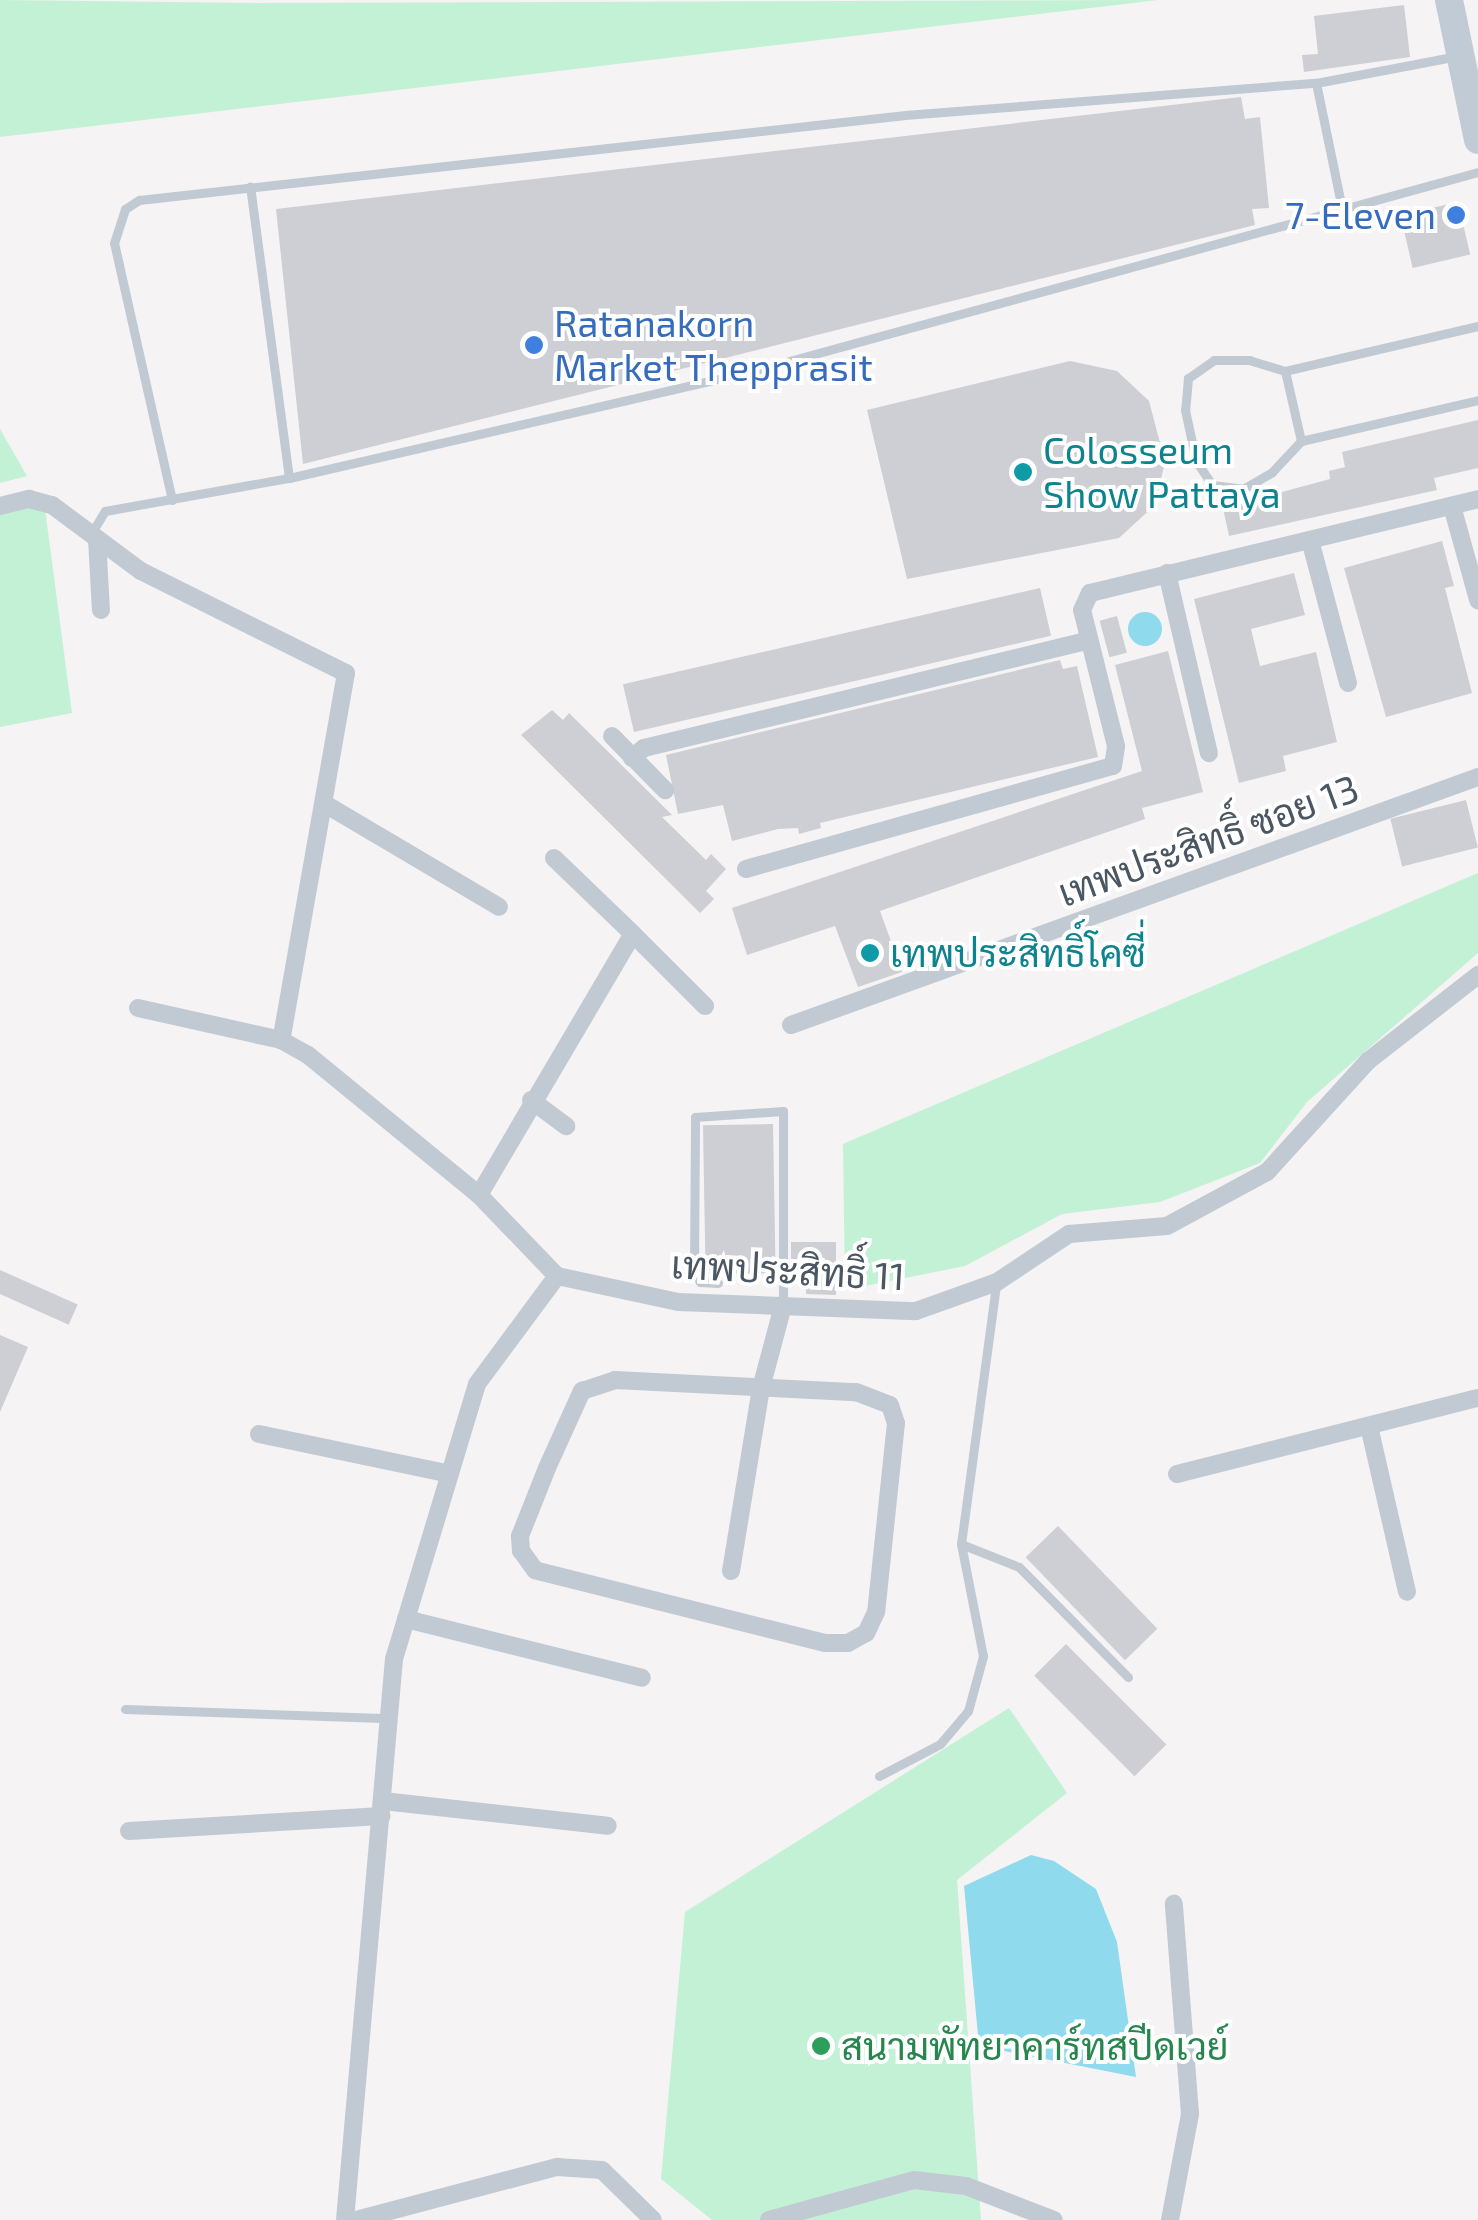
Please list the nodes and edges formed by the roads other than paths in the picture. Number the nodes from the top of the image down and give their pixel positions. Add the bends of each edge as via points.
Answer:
1 (1449, 0) edge
2 (1460, 55) junction
3 (1316, 82) junction
4 (1478, 140) edge
5 (1478, 172) edge
6 (250, 187) junction
7 (1342, 208) junction
8 (1478, 326) edge
9 (1285, 371) junction
10 (1478, 400) edge
11 (1301, 441) junction
12 (289, 478) junction
13 (1478, 499) edge
14 (172, 500) junction
15 (0, 506) edge
16 (1452, 506) junction
17 (94, 537) junction
18 (1310, 540) junction
19 (1168, 573) junction
20 (1478, 600) edge
21 (101, 610) dead end
22 (1089, 640) junction
23 (1348, 682) dead end
24 (612, 736) dead end
25 (1210, 753) dead end
26 (632, 758) junction
27 (1478, 778) edge
28 (664, 790) dead end
29 (325, 804) junction
30 (554, 858) dead end
31 (746, 869) dead end
32 (499, 907) dead end
33 (634, 934) junction
34 (1478, 975) edge
35 (704, 1006) dead end
36 (138, 1008) dead end
37 (792, 1025) dead end
38 (282, 1040) junction
39 (531, 1100) junction
40 (566, 1126) dead end
41 (479, 1195) junction
42 (557, 1276) junction
43 (997, 1282) junction
44 (718, 1283) dead end
45 (783, 1306) junction
46 (761, 1388) junction
47 (1478, 1398) edge
48 (1368, 1426) junction
49 (259, 1434) dead end
50 (450, 1474) junction
51 (1177, 1474) dead end
52 (961, 1544) junction
53 (731, 1570) dead end
54 (1407, 1592) dead end
55 (406, 1619) junction
56 (1128, 1677) dead end
57 (642, 1678) dead end
58 (124, 1710) dead end
59 (388, 1718) junction
60 (879, 1776) dead end
61 (383, 1808) junction
62 (608, 1826) dead end
63 (129, 1831) dead end
64 (1174, 1904) dead end
65 (345, 2220) edge
66 (356, 2220) edge
67 (652, 2220) edge
68 (768, 2220) edge
69 (1054, 2220) edge
70 (1170, 2220) edge

1 - 2 main road
2 - 3 lane
2 - 4 main road
3 - 6 lane via 905,114
3 - 7 lane
5 - 7 lane
6 - 12 lane
6 - 14 lane via 139,200 117,222 114,242
7 - 12 lane via 1252,239 749,372
8 - 9 lane
9 - 11 lane
9 - 11 lane via 1250,360 1214,360 1188,378 1186,410 1196,461 1212,484 1243,489 1272,472
10 - 11 lane
12 - 14 lane
13 - 16 street
14 - 17 lane via 105,511
15 - 17 street via 40,500
16 - 18 street
16 - 20 street
17 - 21 street
17 - 29 street via 141,570 346,673
18 - 19 street
18 - 23 street
19 - 22 street via 1090,593 1082,610
19 - 25 street
22 - 26 street via 644,748
22 - 31 street via 1116,746 1113,766
24 - 26 street
26 - 28 street
27 - 37 street, เทพประสิทธิ์ ซอย 13
29 - 32 street
29 - 38 street
30 - 33 street
33 - 35 street
33 - 39 street
34 - 43 street, เทพประสิทธิ์ 11 via 1368,1060 1268,1172 1167,1226 1069,1234
36 - 38 street
38 - 41 street
39 - 40 street
39 - 41 street
41 - 42 street
42 - 45 street, เทพประสิทธิ์ 11 via 678,1302
42 - 50 street via 478,1384
43 - 45 street, เทพประสิทธิ์ 11 via 916,1311
43 - 52 lane
44 - 45 lane via 700,1282 694,1269 696,1117 783,1111
45 - 46 street
46 - 46 street via 616,1380 582,1391 520,1536 526,1561 536,1570 825,1643 848,1644 866,1632 876,1612 896,1424 890,1405 856,1392
46 - 53 street
47 - 48 street
48 - 51 street
48 - 54 street
49 - 50 street
50 - 55 street
52 - 56 lane via 1019,1567
52 - 60 lane via 983,1656 968,1710 940,1744
55 - 57 street
55 - 59 street
58 - 59 lane
59 - 61 street
61 - 62 street
61 - 63 street
61 - 65 street
64 - 70 street via 1190,2114
66 - 67 street via 557,2167 602,2170
68 - 69 street via 914,2180 966,2186

